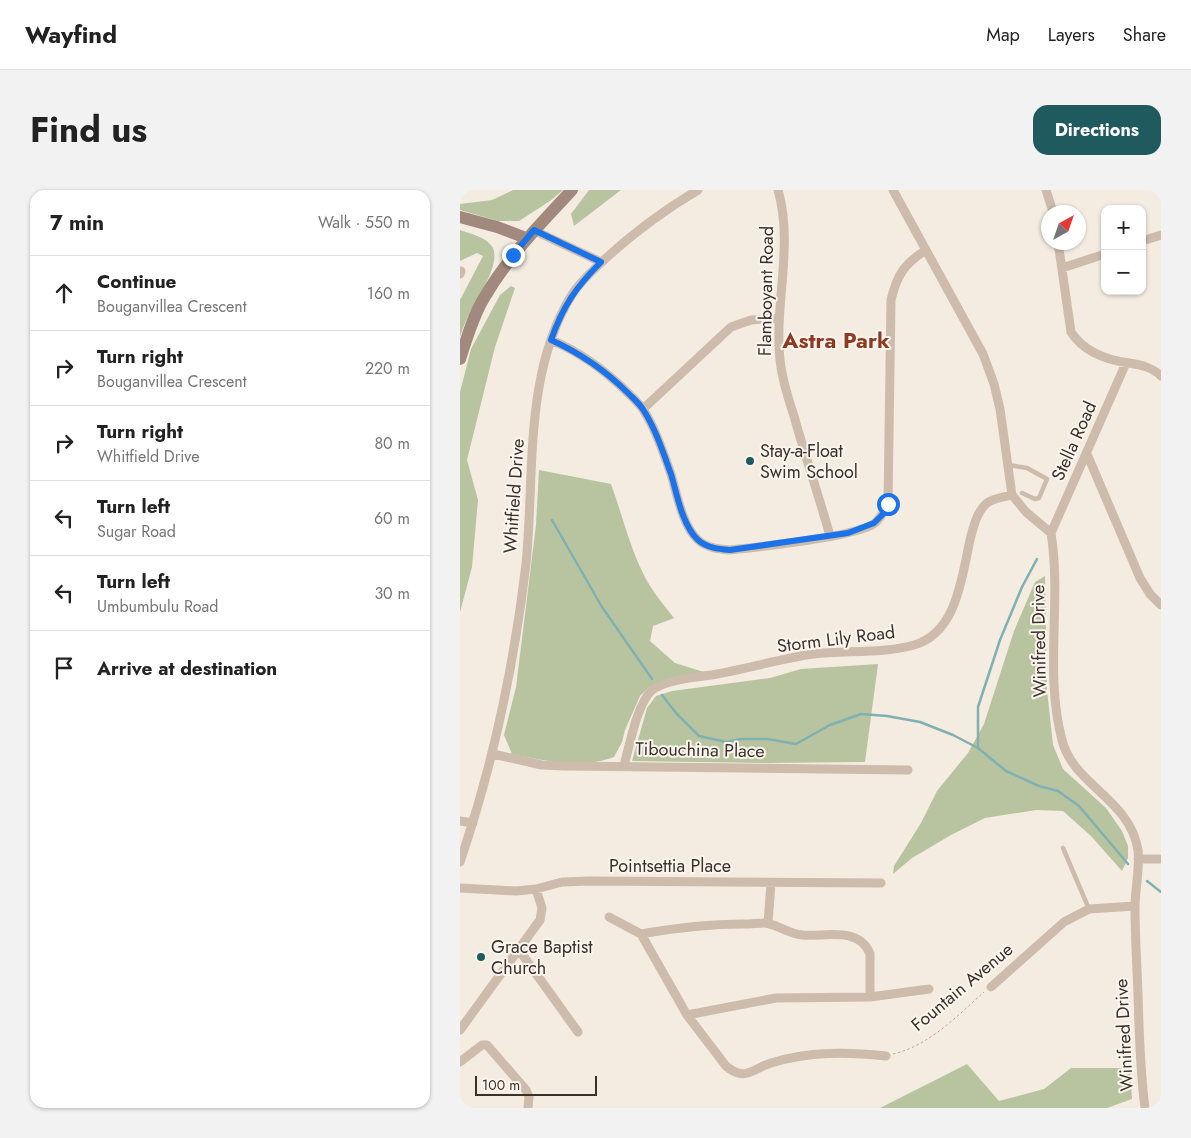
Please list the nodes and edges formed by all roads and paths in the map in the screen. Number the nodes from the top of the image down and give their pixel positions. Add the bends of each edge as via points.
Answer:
1 (572, 190) edge
2 (698, 190) edge
3 (778, 190) edge
4 (893, 190) edge
5 (1046, 190) edge
6 (1051, 205) edge
7 (460, 217) edge
8 (530, 234) junction
9 (1161, 235) edge
10 (1146, 240) edge
11 (926, 250) junction
12 (1059, 250) edge
13 (1101, 255) edge
14 (601, 262) junction
15 (1062, 268) junction
16 (779, 318) junction
17 (551, 340) junction
18 (460, 359) edge
19 (1126, 363) junction
20 (1161, 376) edge
21 (643, 409) junction
22 (1087, 454) junction
23 (1009, 465) junction
24 (1017, 494) junction
25 (1051, 532) junction
26 (830, 536) junction
27 (1161, 605) edge
28 (492, 754) junction
29 (624, 765) junction
30 (908, 770) dead end
31 (460, 820) edge
32 (473, 823) junction
33 (1063, 848) dead end
34 (1138, 859) junction
35 (1161, 859) edge
36 (460, 862) edge
37 (771, 883) junction
38 (881, 883) dead end
39 (460, 888) edge
40 (536, 889) junction
41 (1135, 906) junction
42 (1089, 909) junction
43 (609, 917) dead end
44 (768, 924) junction
45 (640, 934) junction
46 (519, 950) junction
47 (991, 987) joint
48 (929, 989) dead end
49 (870, 997) junction
50 (687, 1015) junction
51 (460, 1030) edge
52 (578, 1032) dead end
53 (886, 1056) joint
54 (460, 1060) edge
55 (528, 1108) edge
56 (1145, 1108) edge

1 - 8 main road
2 - 14 street, Whitfield Drive via 647,224
3 - 16 street, Flamboyant Road via 785,225
4 - 11 street
5 - 6 street
7 - 8 main road
8 - 14 street
8 - 18 main road via 484,298
9 - 10 street
11 - 23 street via 983,354 1000,409
11 - 26 street via 899,274 892,300 888,504 874,523
12 - 15 street
13 - 15 street
14 - 17 street, Whitfield Drive via 573,293
15 - 19 street via 1071,332 1078,343 1092,353
16 - 21 street via 751,320 731,328
16 - 26 street, Flamboyant Road via 780,362
17 - 21 street via 589,360
17 - 28 street, Whitfield Drive via 536,408 526,564 518,622 508,687
19 - 20 street via 1144,366
19 - 22 street, Stella Road
21 - 26 street via 658,440 683,514 694,535 704,544 730,550
22 - 25 street, Stella Road
22 - 27 street via 1140,578
23 - 24 street
23 - 24 lane via 1027,468 1047,479 1039,498
24 - 25 street via 1026,512
24 - 29 street, Storm Lily Road via 988,502 982,508 952,608 942,625 924,641 894,649 795,657 657,687 642,706
25 - 34 street, Winifred Drive via 1056,601 1052,666 1062,741 1078,769 1126,820 1135,838
28 - 29 street, Tibouchina Place via 542,764
28 - 32 street, Whitfield Drive
29 - 30 street, Tibouchina Place
31 - 32 street
32 - 36 street, Whitfield Drive
33 - 42 lane
34 - 35 street
34 - 41 street, Winifred Drive
37 - 38 street, Pointsettia Place
37 - 40 street, Pointsettia Place via 589,881 562,882
37 - 44 street
39 - 40 street, Pointsettia Place via 497,891
40 - 46 street via 542,914
41 - 42 street, Fountain Avenue
41 - 56 street, Winifred Drive
42 - 47 street, Fountain Avenue via 1059,925
43 - 45 street
44 - 45 street via 695,925
44 - 49 street via 798,935 845,935 859,940 870,954
45 - 50 street
46 - 51 street
46 - 52 street
47 - 53 path, Fountain Avenue via 925,1040 900,1053
48 - 49 street
49 - 50 street via 776,998
50 - 53 street via 726,1066 739,1074 801,1056 838,1052
54 - 55 street via 482,1045 489,1047 526,1090

